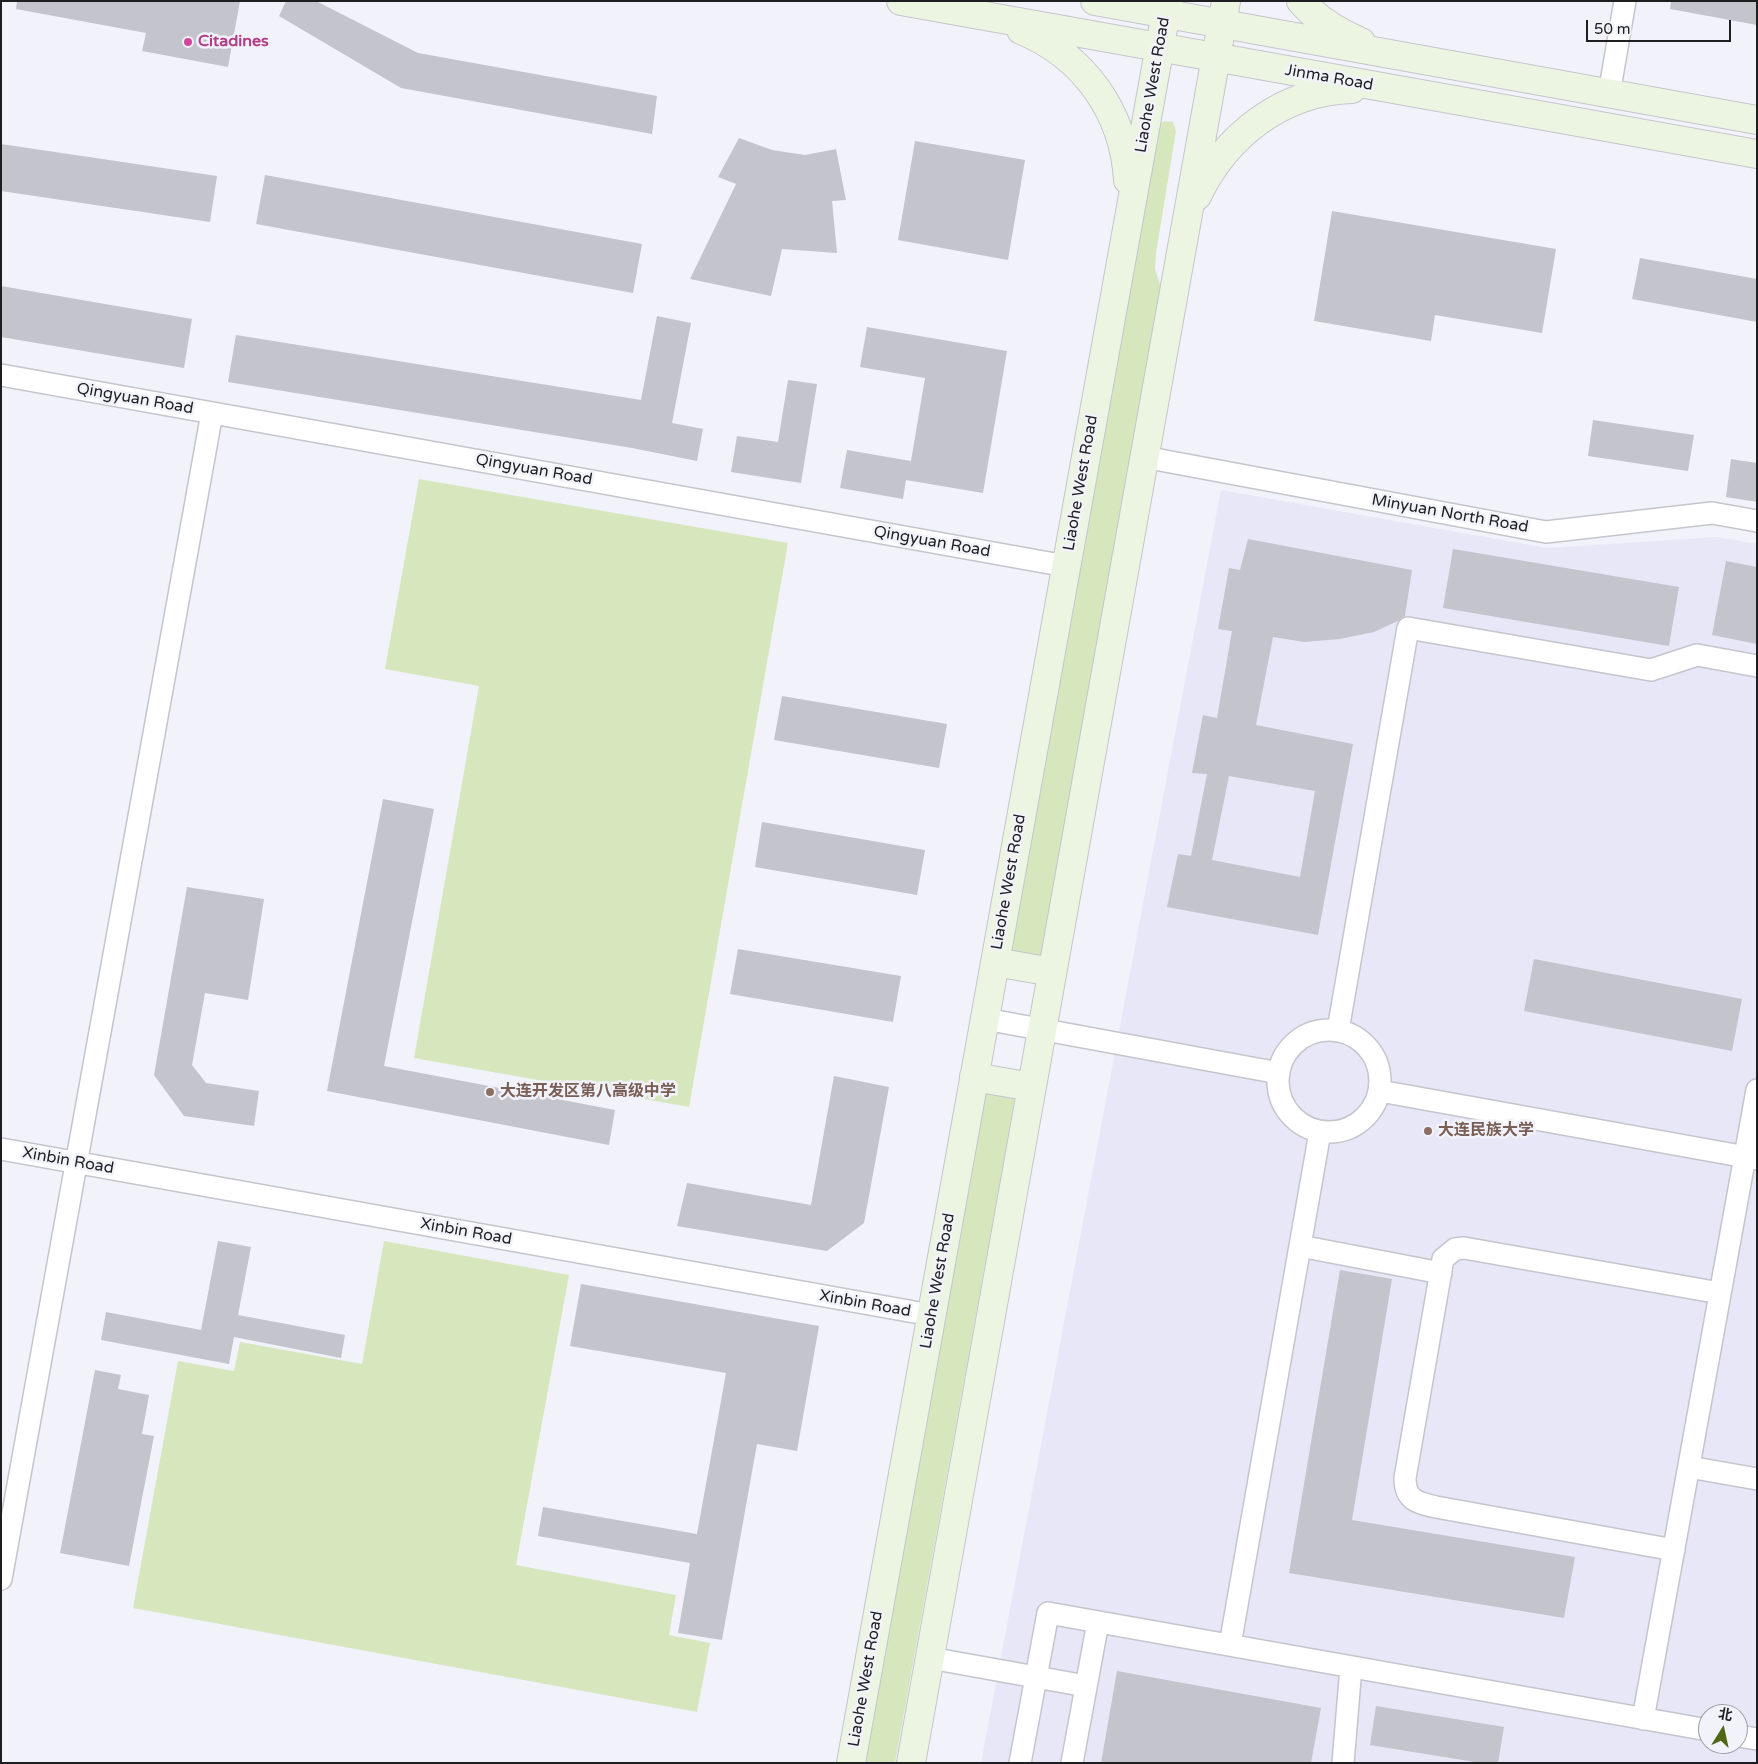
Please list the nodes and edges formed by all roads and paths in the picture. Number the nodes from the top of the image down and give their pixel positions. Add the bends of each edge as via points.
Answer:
1 (901, 1) edge
2 (1095, 1) edge
3 (1301, 1) edge
4 (1625, 1) edge
5 (1166, 8) edge
6 (1224, 13) edge
7 (990, 17) junction
8 (1159, 48) junction
9 (1390, 54) junction
10 (1216, 58) junction
11 (1387, 88) junction
12 (1609, 94) junction
13 (1757, 120) edge
14 (1757, 154) edge
15 (1130, 210) junction
16 (1187, 218) junction
17 (1, 375) edge
18 (212, 413) junction
19 (1144, 458) junction
20 (1757, 521) edge
21 (1066, 566) junction
22 (1757, 666) edge
23 (995, 962) junction
24 (1052, 972) junction
25 (985, 1019) junction
26 (1042, 1029) junction
27 (1338, 1030) junction
28 (1279, 1072) junction
29 (974, 1077) junction
30 (1032, 1087) junction
31 (1757, 1090) edge
32 (1380, 1091) junction
33 (1320, 1132) junction
34 (1, 1149) edge
35 (1751, 1158) edge
36 (76, 1163) junction
37 (1300, 1246) junction
38 (1441, 1273) junction
39 (1720, 1293) junction
40 (932, 1315) junction
41 (1689, 1467) junction
42 (1757, 1479) edge
43 (1674, 1550) junction
44 (1, 1579) edge
45 (1098, 1622) junction
46 (1230, 1645) junction
47 (930, 1658) junction
48 (1351, 1667) junction
49 (1036, 1677) junction
50 (1086, 1686) junction
51 (1643, 1719) junction
52 (1698, 1728) edge
53 (851, 1763) edge
54 (911, 1763) edge
55 (1020, 1763) edge
56 (1072, 1763) edge
57 (1343, 1763) edge

1 - 7 street, Jinma Road
2 - 5 street, Jinma Road
3 - 9 street via 1347,36
4 - 12 street
5 - 6 street, Jinma Road
5 - 8 street, Liaohe West Road
6 - 9 street, Jinma Road
6 - 10 street
7 - 8 street, Jinma Road
7 - 15 street via 1036,36 1074,62 1100,92 1120,132 1128,168
8 - 10 street, Jinma Road
8 - 15 street, Liaohe West Road
9 - 12 street, Jinma Road
10 - 11 street, Jinma Road
10 - 16 street
11 - 14 street, Jinma Road
11 - 16 street via 1337,90 1295,100 1260,118 1225,152 1205,180
12 - 13 street, Jinma Road
15 - 21 street, Liaohe West Road
16 - 19 street
17 - 18 street, Qingyuan Road
18 - 21 street, Qingyuan Road
18 - 36 street
19 - 20 street, Minyuan North Road via 1546,532 1712,513
19 - 24 street
21 - 23 street, Liaohe West Road
22 - 27 street via 1696,655 1651,670 1408,628
23 - 24 street
23 - 25 street, Liaohe West Road
24 - 26 street
25 - 26 street
25 - 29 street, Liaohe West Road
26 - 28 street
26 - 30 street
27 - 28 street via 1320,1031 1303,1037 1290,1048
27 - 32 street via 1366,1045 1376,1059
28 - 33 street via 1281,1099 1290,1114 1303,1126
29 - 30 street
29 - 40 street, Liaohe West Road
30 - 47 street
31 - 35 street
32 - 33 street via 1375,1106 1352,1128
32 - 35 street
33 - 37 street
34 - 36 street, Xinbin Road
35 - 39 street
36 - 40 street, Xinbin Road
36 - 44 street
37 - 38 street
37 - 46 street
38 - 39 street via 1443,1259 1448,1253 1464,1248
38 - 43 street via 1405,1478 1405,1489 1412,1499
39 - 41 street
40 - 53 street, Liaohe West Road
41 - 42 street
41 - 43 street
43 - 51 street
45 - 46 street
45 - 49 street via 1048,1613
45 - 50 street
46 - 48 street
47 - 49 street
47 - 54 street
48 - 51 street
48 - 57 street
49 - 50 street
49 - 55 street
50 - 56 street
51 - 52 street

